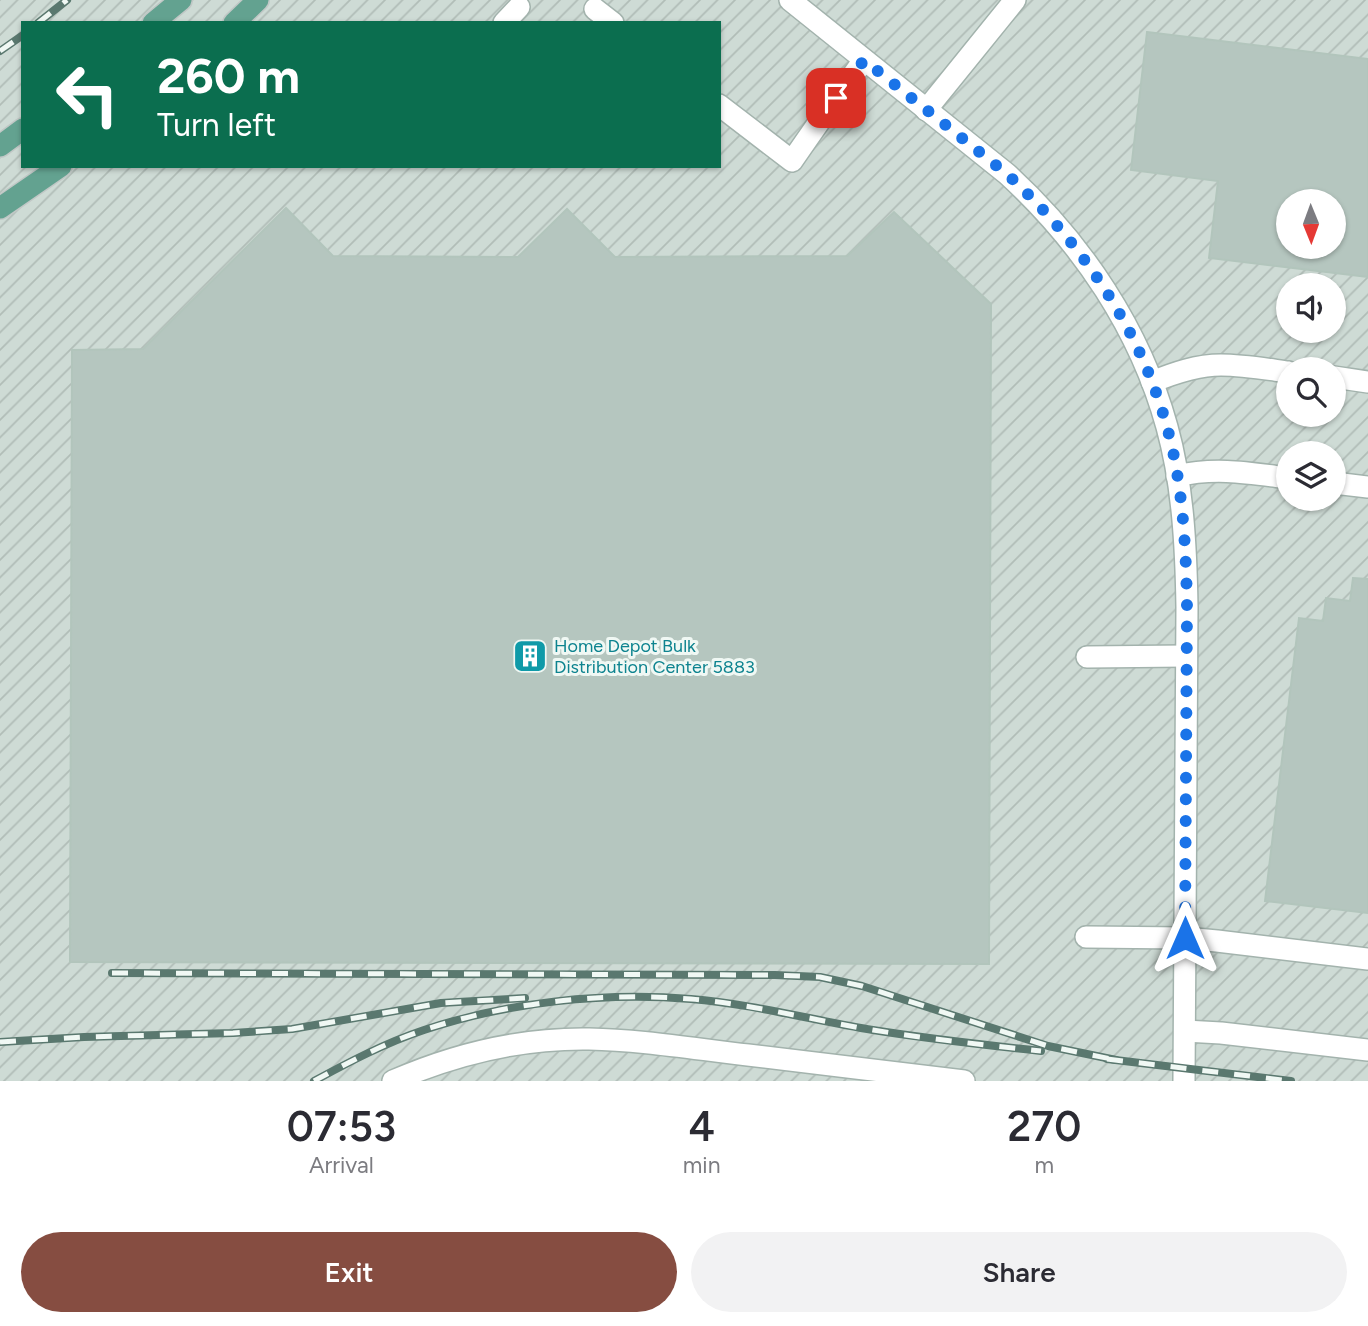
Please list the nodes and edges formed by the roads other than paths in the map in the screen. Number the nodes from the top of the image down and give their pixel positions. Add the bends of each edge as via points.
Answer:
1 (181, 0) edge
2 (258, 0) edge
3 (790, 0) edge
4 (1016, 0) edge
5 (519, 7) dead end
6 (595, 9) dead end
7 (155, 21) edge
8 (236, 21) edge
9 (506, 21) edge
10 (610, 21) edge
11 (864, 60) junction
12 (721, 107) edge
13 (926, 110) junction
14 (21, 130) edge
15 (0, 146) edge
16 (58, 168) edge
17 (0, 208) edge
18 (1276, 371) edge
19 (1346, 379) edge
20 (1152, 382) junction
21 (1368, 382) edge
22 (1177, 476) junction
23 (1276, 477) edge
24 (1346, 484) edge
25 (1368, 487) edge
26 (1186, 656) junction
27 (1087, 657) dead end
28 (1087, 937) dead end
29 (1185, 938) junction
30 (1368, 959) edge
31 (1185, 1031) junction
32 (1368, 1050) edge
33 (393, 1081) edge
34 (964, 1081) edge
35 (1184, 1081) edge

1 - 7 main road
2 - 8 main road
3 - 11 street
4 - 13 street
5 - 9 street
6 - 10 street
11 - 12 street via 792,161
11 - 13 street
13 - 20 street via 1007,174 1064,232 1115,305
14 - 15 main road
16 - 17 main road
18 - 20 street via 1211,366
19 - 21 street
20 - 22 street
22 - 23 street via 1221,470
22 - 26 street via 1185,554
24 - 25 street
26 - 27 street
26 - 29 street
28 - 29 street
29 - 30 street
29 - 31 street
31 - 32 street
31 - 35 street
33 - 34 street via 484,1050 587,1039

